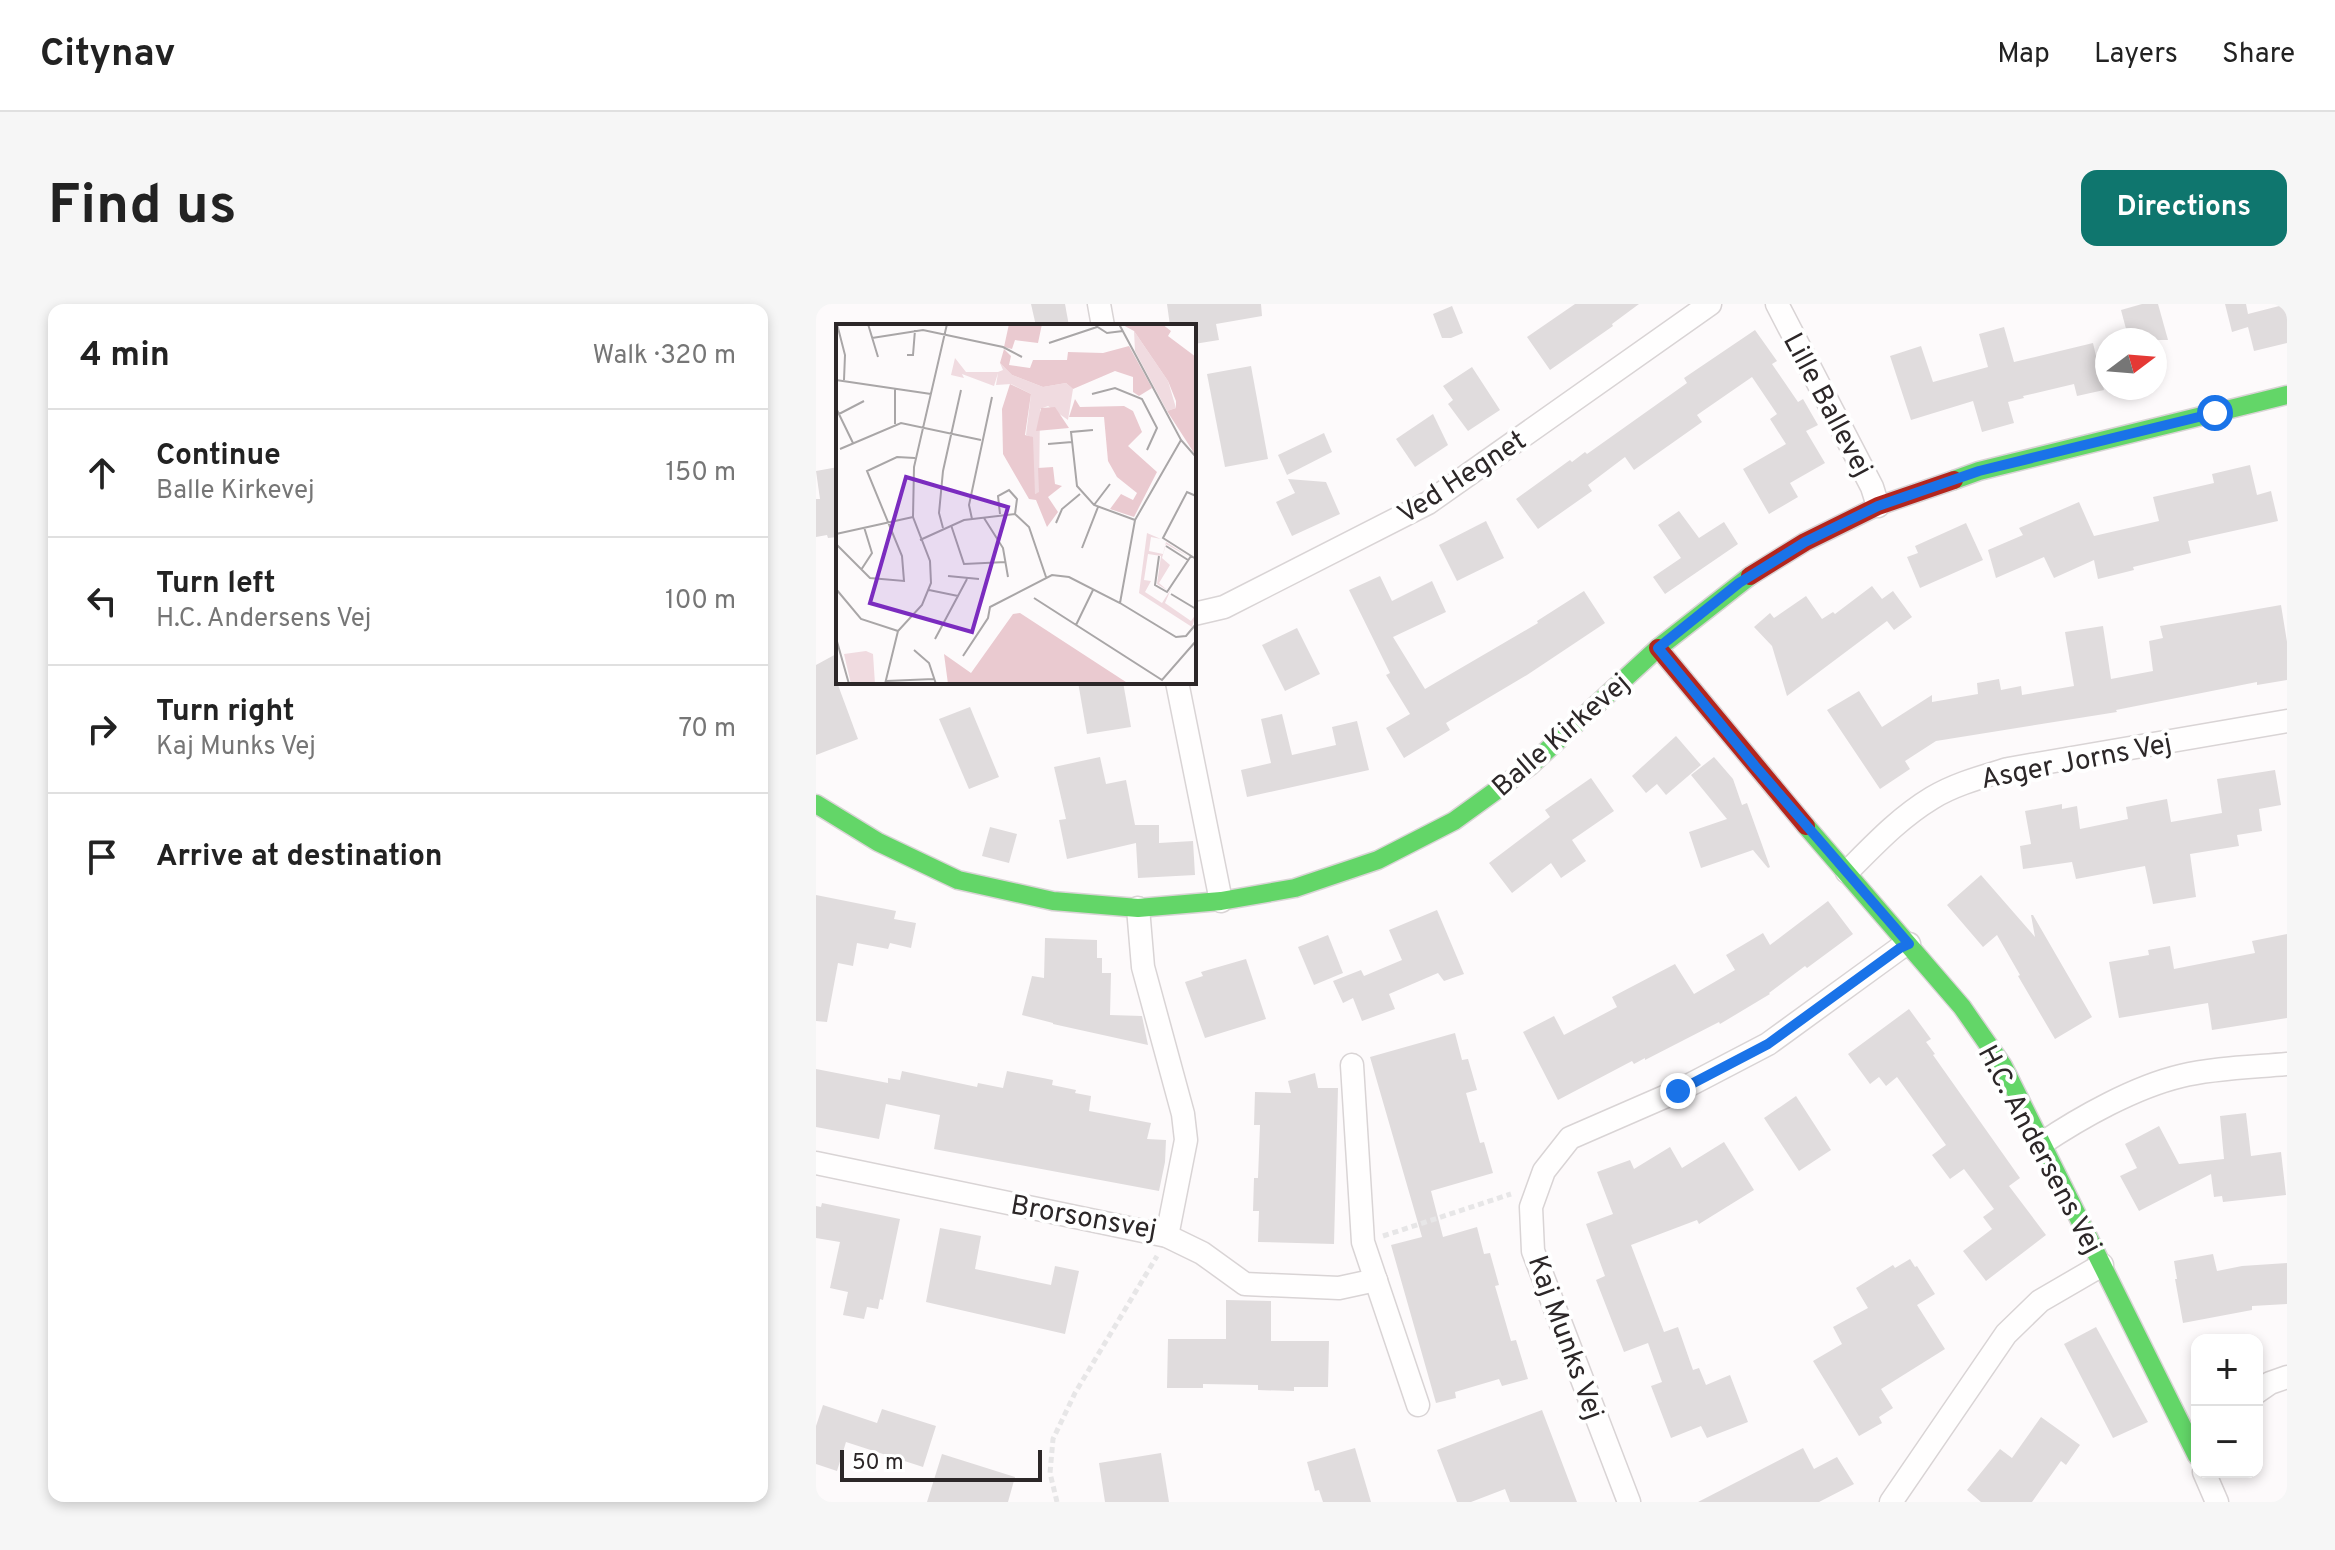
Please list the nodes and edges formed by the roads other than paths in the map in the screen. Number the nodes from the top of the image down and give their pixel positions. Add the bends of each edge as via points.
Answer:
1 (1099, 304) edge
2 (1710, 304) edge
3 (1777, 304) edge
4 (1103, 324) edge
5 (2287, 395) edge
6 (1878, 506) junction
7 (1196, 614) edge
8 (1658, 648) junction
9 (1177, 684) edge
10 (2287, 721) edge
11 (816, 804) edge
12 (1847, 872) junction
13 (1221, 901) junction
14 (1138, 908) junction
15 (1909, 944) junction
16 (2287, 1064) edge
17 (1352, 1065) dead end
18 (2041, 1144) junction
19 (816, 1163) edge
20 (1167, 1236) junction
21 (2102, 1265) junction
22 (1376, 1280) junction
23 (2287, 1377) edge
24 (2263, 1389) edge
25 (1418, 1405) dead end
26 (2191, 1435) edge
27 (2207, 1478) edge
28 (1629, 1502) edge
29 (1891, 1502) edge
30 (2217, 1502) edge

1 - 4 street
2 - 7 street, Ved Hegnet via 1428,503 1224,607
3 - 6 street, Lille Ballevej
5 - 6 street, Balle Kirkevej via 1979,471
6 - 8 street, Balle Kirkevej via 1739,583
8 - 12 street, H.C. Andersens Vej
8 - 13 street, Balle Kirkevej via 1530,766 1454,821 1378,860 1295,888
9 - 13 street
10 - 12 street, Asger Jorns Vej via 2008,769 1968,781 1893,826
11 - 14 street, Balle Kirkevej via 878,842 958,880 1053,901
12 - 15 street, H.C. Andersens Vej
13 - 14 street, Balle Kirkevej
14 - 20 street, Brorsonsvej via 1143,967 1186,1140
15 - 18 street, H.C. Andersens Vej via 2003,1066
15 - 28 street, Kaj Munks Vej via 1768,1044 1570,1138 1544,1171 1531,1207 1533,1251
16 - 18 street via 2184,1075 2149,1086
17 - 22 street via 1363,1242
18 - 21 street, H.C. Andersens Vej
19 - 20 street, Brorsonsvej
20 - 22 street via 1245,1284 1339,1288
21 - 26 street, H.C. Andersens Vej
21 - 29 street via 2040,1301 2006,1334
22 - 25 street
23 - 24 street
27 - 30 street

